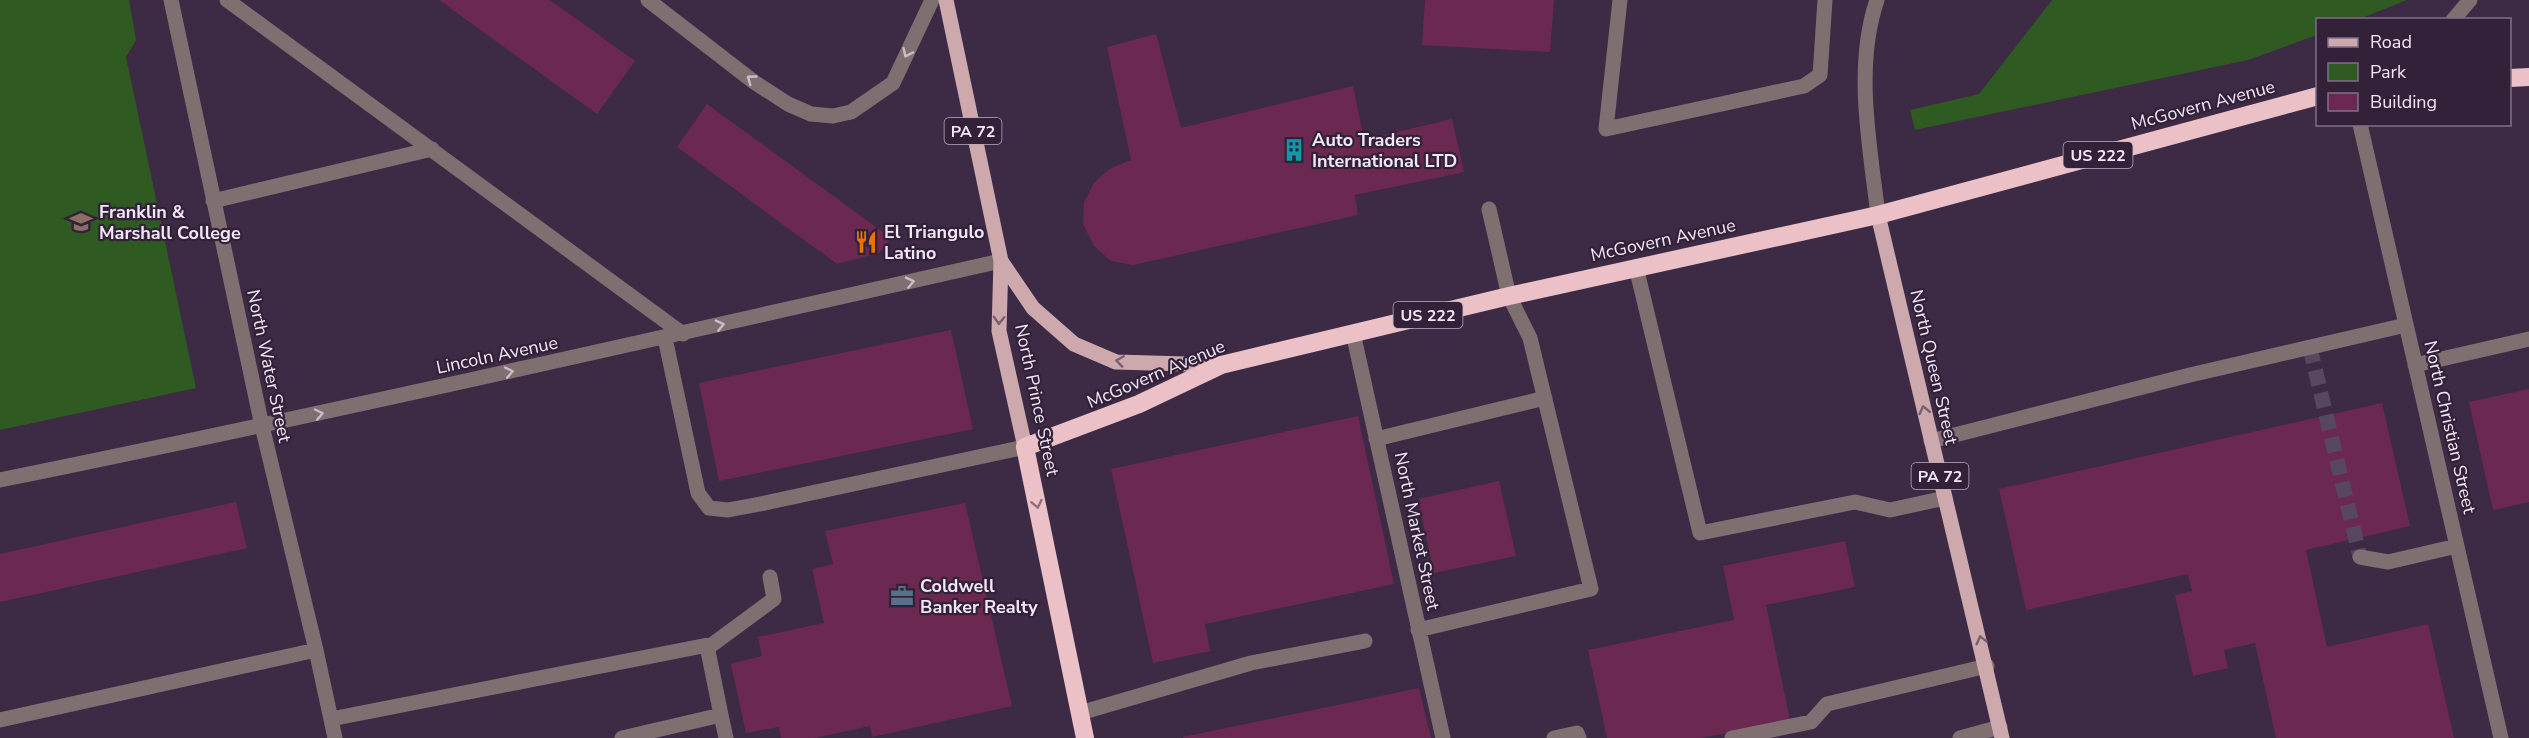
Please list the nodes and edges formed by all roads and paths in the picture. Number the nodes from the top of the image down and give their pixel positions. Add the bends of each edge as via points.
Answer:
1 (171, 0) edge
2 (227, 0) edge
3 (648, 0) edge
4 (932, 0) edge
5 (946, 0) edge
6 (1620, 0) edge
7 (1826, 0) edge
8 (1877, 0) edge
9 (2470, 0) edge
10 (2455, 18) edge
11 (2529, 77) edge
12 (2511, 78) edge
13 (2316, 97) edge
14 (2360, 126) edge
15 (432, 149) junction
16 (213, 201) junction
17 (1489, 209) dead end
18 (1878, 215) junction
19 (1001, 261) junction
20 (1636, 267) junction
21 (1509, 296) junction
22 (2406, 325) junction
23 (1353, 333) junction
24 (683, 334) junction
25 (665, 338) junction
26 (2529, 339) edge
27 (1221, 365) junction
28 (2415, 365) junction
29 (1545, 398) junction
30 (262, 426) junction
31 (1376, 439) junction
32 (1931, 441) junction
33 (1025, 447) junction
34 (0, 480) edge
35 (1946, 498) junction
36 (2457, 546) junction
37 (2360, 557) dead end
38 (770, 577) dead end
39 (1418, 630) junction
40 (1365, 641) dead end
41 (707, 646) junction
42 (316, 650) junction
43 (1987, 666) junction
44 (1080, 713) junction
45 (721, 715) junction
46 (331, 719) junction
47 (0, 720) edge
48 (2001, 732) edge
49 (335, 738) edge
50 (622, 738) edge
51 (726, 738) edge
52 (1084, 738) edge
53 (1443, 738) edge
54 (1554, 738) edge
55 (1579, 738) edge
56 (1732, 738) edge
57 (1960, 738) edge
58 (2501, 738) edge

1 - 16 street, North Water Street
2 - 15 street
4 -> 3 street via 893,83 851,112 833,116 811,114 788,104
5 - 19 main road, North Prince Street / PA 72
6 - 7 street via 1606,129 1804,86 1820,75
8 - 18 street via 1866,68 1866,113
9 - 10 street
11 - 12 highway
13 - 18 highway, McGovern Avenue / US 222
14 - 22 street, North Christian Street
15 - 16 street
15 - 24 street
16 - 30 street, North Water Street
17 - 21 street
18 - 20 highway, McGovern Avenue / US 222
32 -> 18 main road, North Queen Street / PA 72
24 -> 19 street, Lincoln Avenue
27 -> 19 main road, PA 72 via 1116,362 1074,344 1033,308
19 -> 33 main road, North Prince Street / PA 72 via 999,331
20 - 21 highway, McGovern Avenue / US 222
20 - 35 street via 1700,533 1855,502 1890,510
21 - 23 highway, McGovern Avenue / US 222
21 - 29 street via 1530,338
22 - 28 street, North Christian Street
22 - 32 street
23 - 27 highway, McGovern Avenue / US 222
23 - 31 street, North Market Street
24 - 25 street, Lincoln Avenue
30 -> 25 street, Lincoln Avenue
25 - 33 street via 698,493 709,508 728,510 760,504
26 - 28 street
27 - 33 highway, McGovern Avenue / US 222 via 1108,417
28 - 36 street, North Christian Street
29 - 31 street
29 - 39 street via 1591,589
30 - 34 street, Lincoln Avenue
30 - 42 street, North Water Street
31 - 39 street, North Market Street
32 - 35 main road, North Queen Street / PA 72
33 -> 44 highway, North Prince Street
43 -> 35 main road, North Queen Street / PA 72
36 - 37 street via 2388,562
36 - 58 street, North Christian Street
38 - 41 street via 774,599
39 - 53 street, North Market Street
40 - 44 street via 1251,663
41 - 45 street
41 - 46 street
42 - 46 street, North Water Street
42 - 47 street
43 - 48 main road, North Queen Street / PA 72
43 - 56 street via 1827,704 1810,722
44 - 52 highway, North Prince Street
45 - 50 street
45 - 51 street
46 - 49 street, North Water Street
48 - 57 street
54 - 55 street via 1577,734

